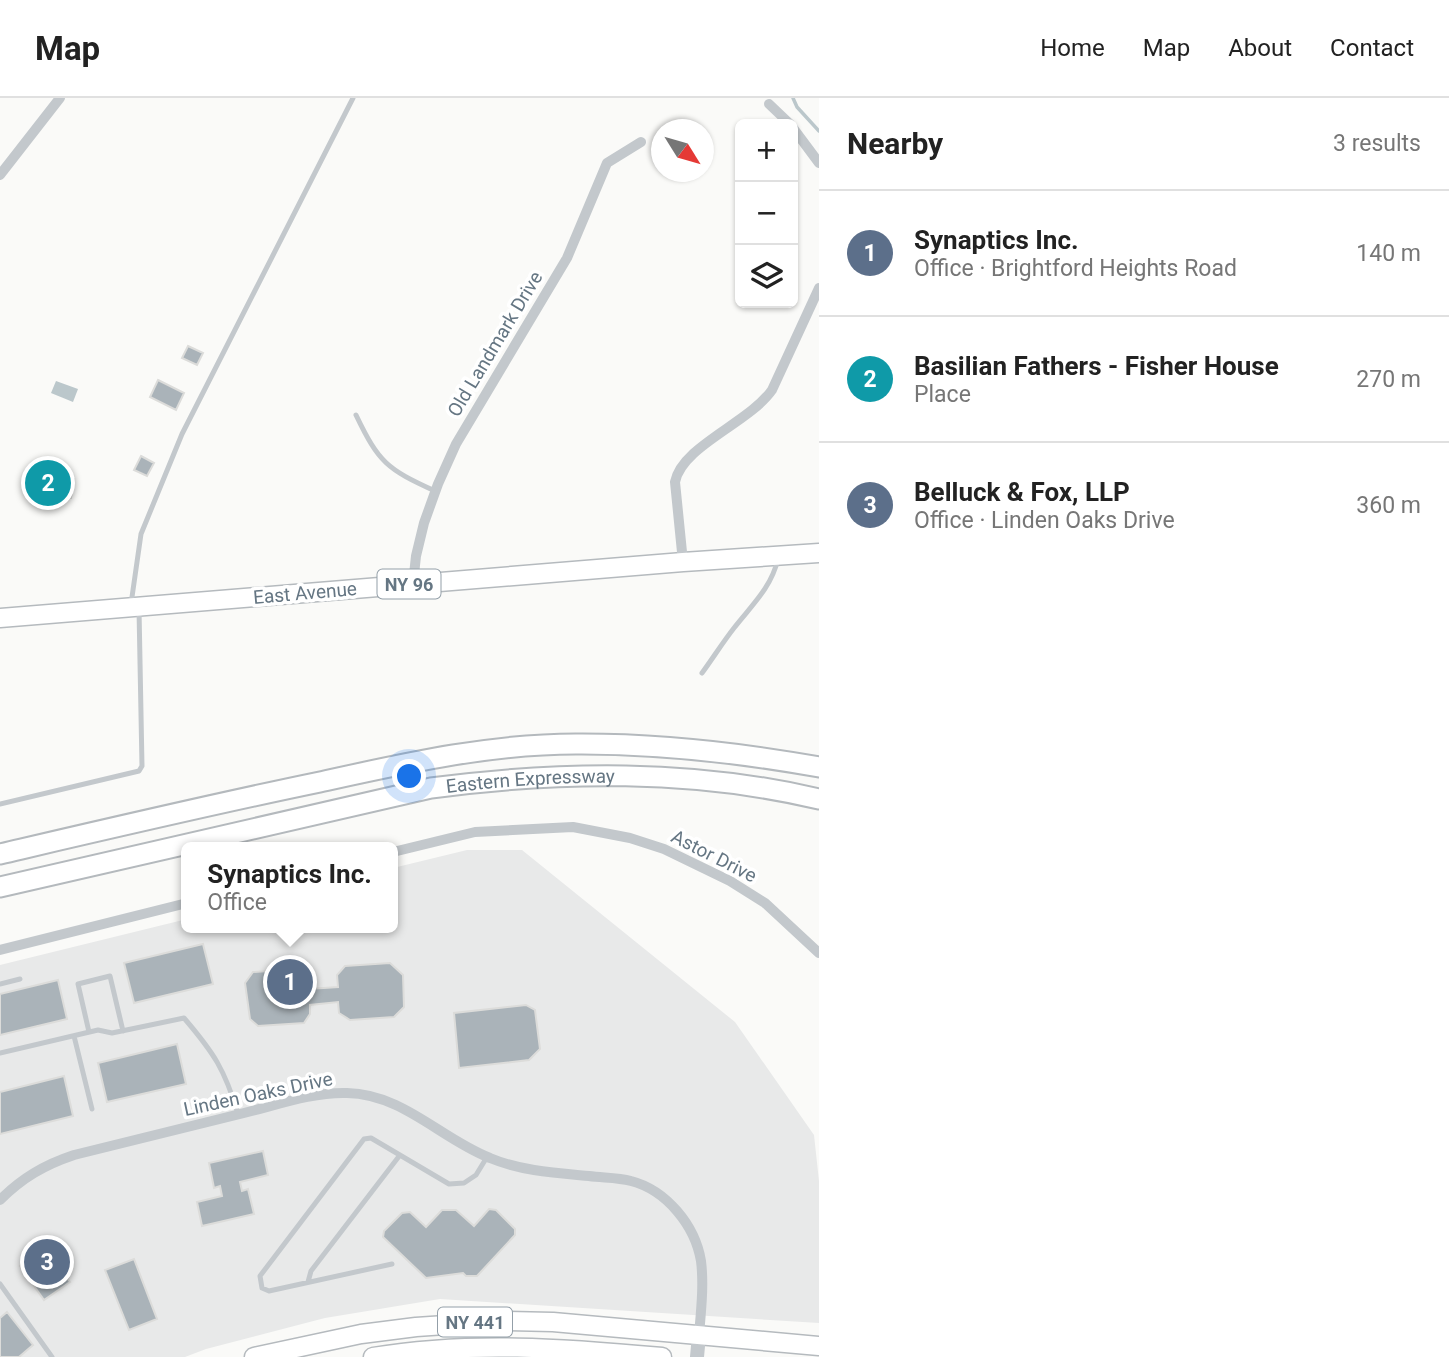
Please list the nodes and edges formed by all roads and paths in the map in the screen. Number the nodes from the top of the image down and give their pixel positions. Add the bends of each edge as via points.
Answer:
1 (60, 98) edge
2 (353, 98) edge
3 (769, 104) dead end
4 (784, 119) edge
5 (798, 135) edge
6 (641, 142) dead end
7 (819, 163) edge
8 (0, 175) edge
9 (819, 288) edge
10 (356, 415) dead end
11 (435, 491) junction
12 (819, 554) edge
13 (779, 556) junction
14 (683, 562) junction
15 (413, 584) junction
16 (135, 606) junction
17 (0, 618) edge
18 (702, 673) dead end
19 (819, 767) edge
20 (819, 799) edge
21 (0, 804) edge
22 (196, 842) edge
23 (181, 845) edge
24 (398, 851) edge
25 (0, 854) edge
26 (0, 887) edge
27 (181, 905) edge
28 (817, 947) edge
29 (0, 950) edge
30 (20, 979) dead end
31 (0, 984) edge
32 (123, 1031) junction
33 (89, 1032) junction
34 (74, 1035) junction
35 (0, 1053) edge
36 (92, 1109) dead end
37 (238, 1114) junction
38 (400, 1155) junction
39 (487, 1157) junction
40 (0, 1200) edge
41 (392, 1264) dead end
42 (308, 1282) junction
43 (0, 1284) edge
44 (699, 1335) junction
45 (819, 1346) edge
46 (52, 1357) edge
47 (254, 1357) edge
48 (373, 1357) edge
49 (662, 1357) edge
50 (697, 1357) edge

1 - 8 street
2 - 16 lane via 183,434 141,534
3 - 4 street
5 - 7 street
6 - 11 street, Old Landmark Drive via 607,163 567,258 469,421
9 - 14 street via 765,399 678,470 675,482
10 - 11 lane via 372,449 386,464
11 - 15 street, Old Landmark Drive
12 - 13 main road, East Avenue / NY 96
13 - 14 main road, East Avenue / NY 96
13 - 18 lane via 763,595
14 - 15 main road, East Avenue / NY 96
15 - 16 main road, East Avenue / NY 96
16 - 17 main road, East Avenue / NY 96
16 - 21 lane via 139,771
19 - 25 highway, Eastern Expressway via 742,753 656,747 580,744 498,749 419,761
20 - 22 highway, Eastern Expressway via 711,780 627,774 496,779 431,788
23 - 26 highway, Eastern Expressway
24 - 28 street, Astor Drive via 475,832 573,827 630,838 699,864 765,903
27 - 29 street
30 - 31 lane
32 - 33 lane
32 - 33 lane via 110,976 78,984
32 - 37 lane via 184,1018 218,1061
33 - 34 lane
34 - 35 lane
34 - 36 lane
37 - 39 street, Linden Oaks Drive via 310,1096 366,1094 387,1100
37 - 40 street, Linden Oaks Drive via 50,1163
38 - 39 lane via 449,1184 464,1183 477,1175
38 - 42 lane via 311,1271
38 - 42 lane via 371,1138 364,1139 260,1276 262,1288 269,1290
39 - 44 street, Linden Oaks Drive via 527,1169 630,1181 664,1198 688,1228 701,1258
41 - 42 lane
43 - 46 lane
44 - 45 main road, NY 441
44 - 47 main road, NY 441 via 504,1321 416,1326
44 - 50 street
48 - 49 main road, NY 441 via 442,1349 524,1348

